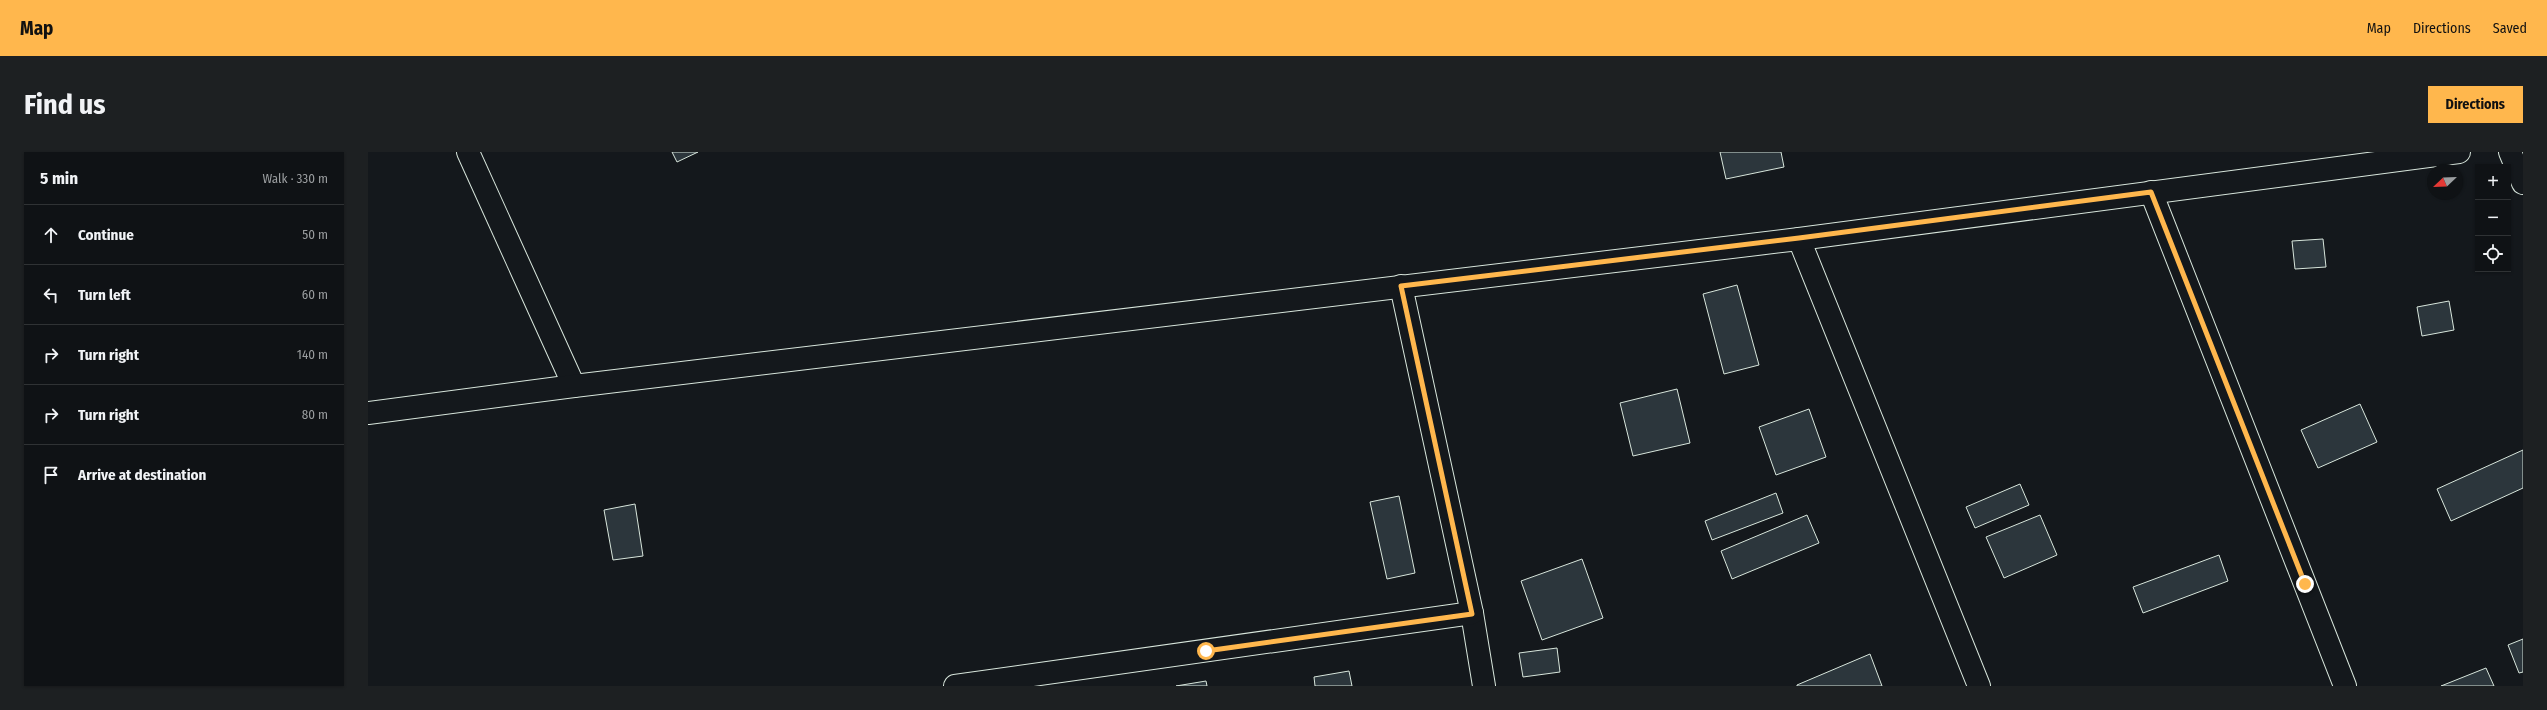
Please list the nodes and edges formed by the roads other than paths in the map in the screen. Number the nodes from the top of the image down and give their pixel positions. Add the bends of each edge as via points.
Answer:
1 (468, 152) edge
2 (2459, 152) edge
3 (2510, 152) edge
4 (2523, 183) edge
5 (2151, 192) junction
6 (1799, 238) junction
7 (1401, 286) junction
8 (574, 386) junction
9 (368, 413) edge
10 (1472, 614) junction
11 (955, 686) edge
12 (1484, 686) edge
13 (1979, 686) edge
14 (2345, 686) edge

1 - 8 street
2 - 5 street
3 - 4 street
5 - 6 street
5 - 14 street
6 - 7 street
6 - 13 street
7 - 8 street
7 - 10 street
8 - 9 street
10 - 11 street
10 - 12 street

